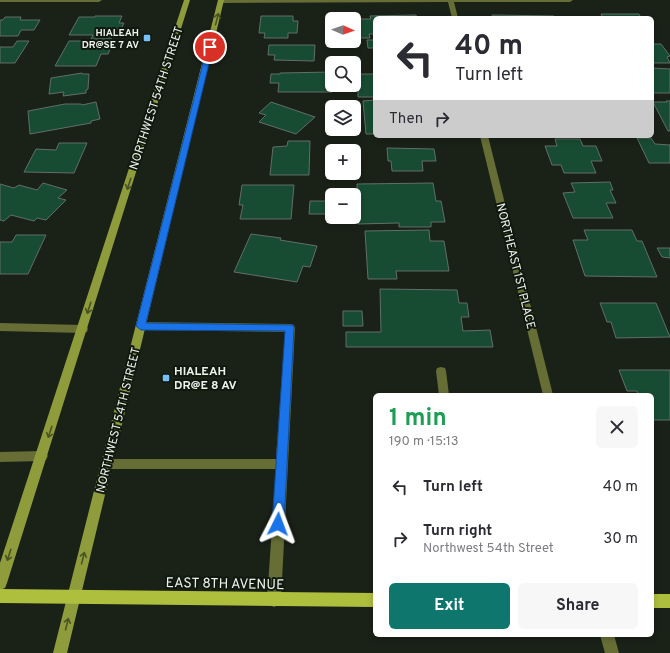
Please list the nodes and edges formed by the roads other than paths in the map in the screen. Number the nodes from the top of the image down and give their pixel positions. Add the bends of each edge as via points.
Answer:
1 (0, 0) edge
2 (99, 0) edge
3 (187, 0) edge
4 (221, 0) edge
5 (450, 0) edge
6 (570, 0) edge
7 (454, 16) edge
8 (484, 138) edge
9 (141, 326) junction
10 (0, 327) edge
11 (83, 329) junction
12 (441, 371) dead end
13 (444, 393) edge
14 (548, 393) edge
15 (42, 456) junction
16 (0, 457) edge
17 (107, 464) junction
18 (282, 464) junction
19 (0, 583) edge
20 (0, 596) edge
21 (74, 596) junction
22 (274, 600) junction
23 (373, 600) edge
24 (654, 601) edge
25 (670, 601) edge
26 (608, 637) edge
27 (60, 653) edge
28 (612, 653) edge

1 - 2 street
3 -> 11 main road, NORTHWEST 54TH STREET
4 - 5 street
9 -> 4 main road, NORTHWEST 54TH STREET
5 - 6 street
5 - 7 street
8 - 14 street, NORTHEAST 1ST PLACE
9 - 17 main road, NORTHWEST 54TH STREET
9 - 18 street via 290,328
10 - 11 street
11 -> 15 main road, NORTHWEST 54TH STREET
12 - 13 street
15 - 16 street
15 -> 19 main road, NORTHWEST 54TH STREET
17 - 18 street
21 -> 17 main road, NORTHWEST 54TH STREET
18 - 22 street
20 - 21 main road, EAST 8TH AVENUE
21 - 22 main road, EAST 8TH AVENUE
27 -> 21 main road, NORTHWEST 54TH STREET
22 - 23 main road, EAST 8TH AVENUE
24 - 25 main road
26 - 28 street

